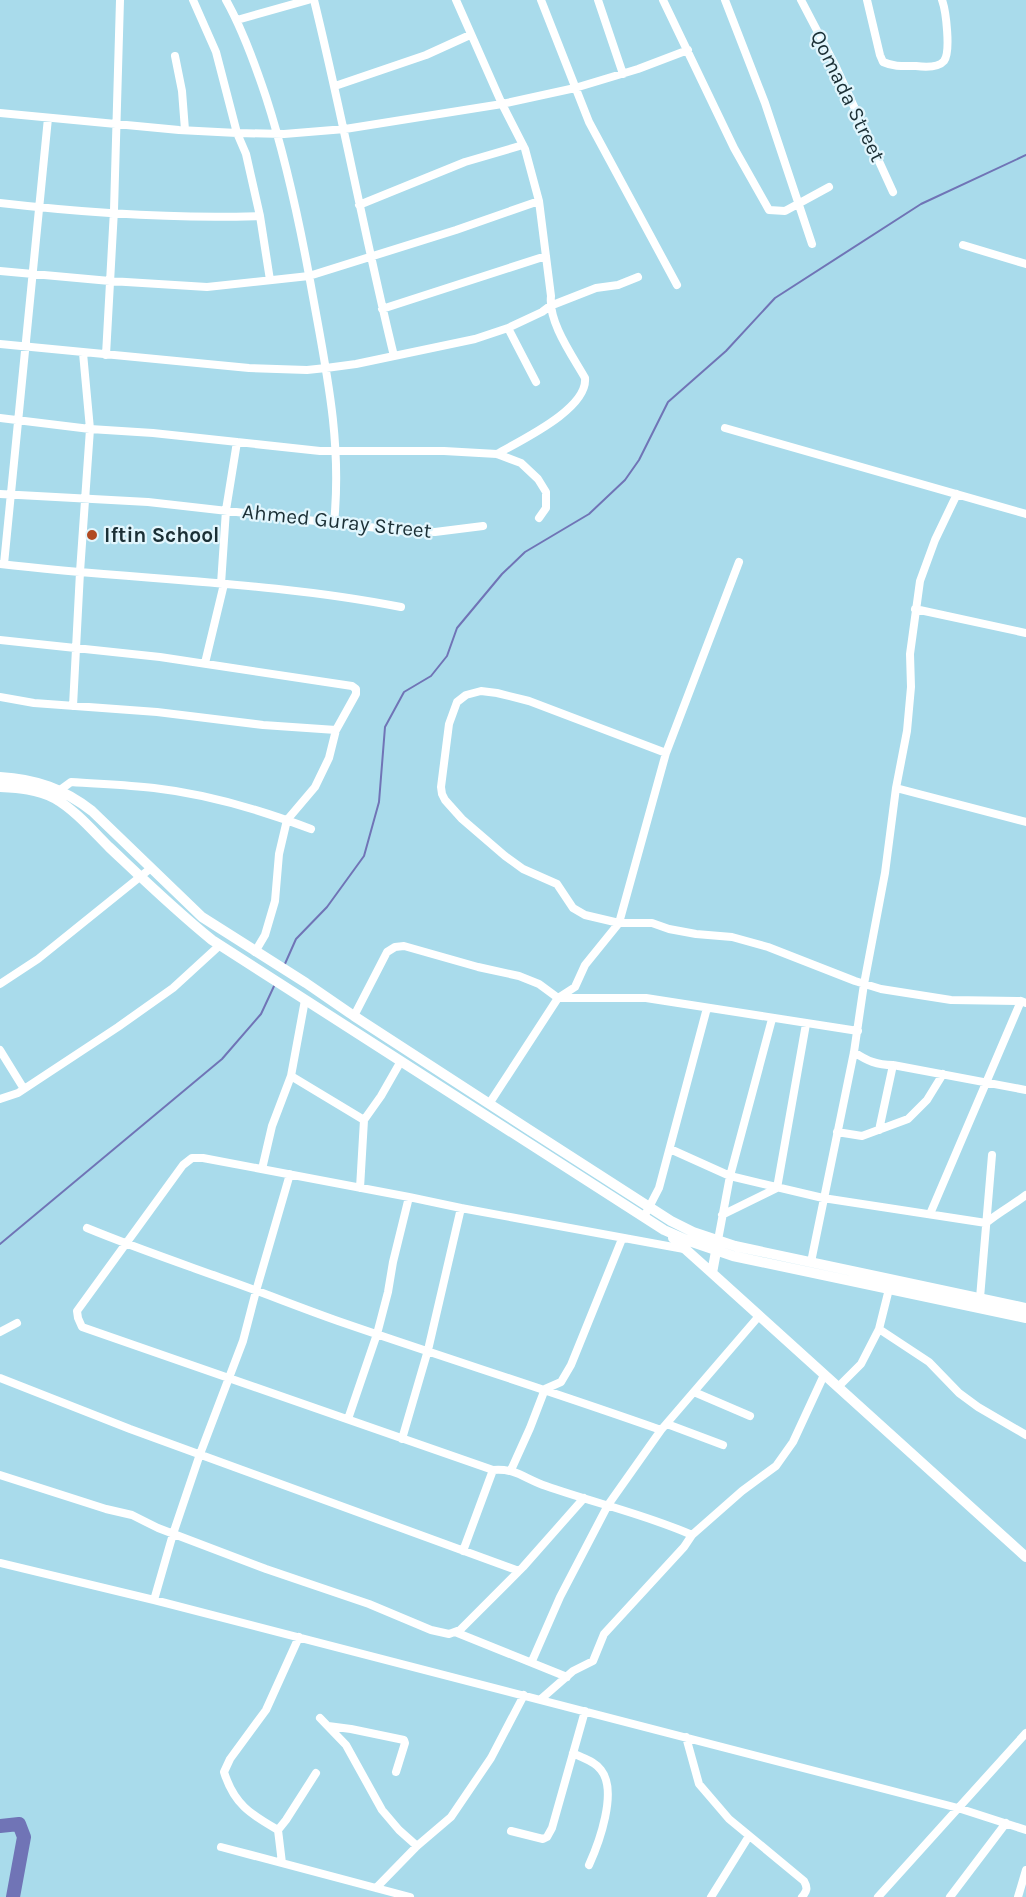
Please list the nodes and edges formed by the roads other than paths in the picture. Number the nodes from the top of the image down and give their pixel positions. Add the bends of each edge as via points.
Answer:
1 (120, 0) edge
2 (193, 0) edge
3 (226, 0) edge
4 (314, 0) edge
5 (456, 0) edge
6 (541, 0) edge
7 (598, 0) edge
8 (663, 0) edge
9 (725, 0) edge
10 (801, 0) edge
11 (867, 0) edge
12 (942, 0) edge
13 (304, 1) edge
14 (237, 20) junction
15 (470, 35) junction
16 (688, 50) junction
17 (175, 56) dead end
18 (623, 74) junction
19 (335, 86) junction
20 (575, 88) junction
21 (502, 104) junction
22 (0, 114) edge
23 (48, 118) junction
24 (117, 123) junction
25 (345, 129) junction
26 (185, 130) junction
27 (237, 134) junction
28 (278, 134) junction
29 (523, 145) junction
30 (829, 187) dead end
31 (893, 192) dead end
32 (539, 201) junction
33 (0, 203) edge
34 (798, 203) junction
35 (359, 205) junction
36 (39, 207) junction
37 (114, 213) junction
38 (260, 216) junction
39 (812, 244) dead end
40 (963, 245) dead end
41 (370, 256) junction
42 (546, 256) junction
43 (1026, 264) edge
44 (0, 272) edge
45 (32, 274) junction
46 (309, 276) junction
47 (638, 277) dead end
48 (270, 280) junction
49 (110, 281) junction
50 (677, 285) dead end
51 (550, 306) junction
52 (382, 309) junction
53 (508, 328) junction
54 (0, 345) edge
55 (24, 347) junction
56 (83, 353) junction
57 (106, 355) junction
58 (394, 356) junction
59 (326, 368) junction
60 (536, 381) dead end
61 (0, 418) edge
62 (18, 420) junction
63 (725, 428) dead end
64 (90, 429) junction
65 (237, 442) junction
66 (337, 451) junction
67 (497, 454) junction
68 (0, 494) edge
69 (957, 494) junction
70 (10, 495) junction
71 (85, 498) junction
72 (226, 510) junction
73 (1026, 514) edge
74 (539, 518) dead end
75 (334, 523) junction
76 (483, 526) dead end
77 (739, 562) dead end
78 (2, 564) edge
79 (80, 572) junction
80 (222, 584) junction
81 (401, 606) dead end
82 (915, 609) junction
83 (1026, 633) edge
84 (0, 640) edge
85 (76, 648) junction
86 (205, 663) junction
87 (0, 698) edge
88 (73, 706) junction
89 (336, 730) junction
90 (666, 753) junction
91 (0, 777) edge
92 (0, 787) edge
93 (896, 788) junction
94 (60, 790) junction
95 (287, 820) junction
96 (1026, 822) edge
97 (311, 829) dead end
98 (151, 868) junction
99 (141, 877) junction
100 (619, 923) junction
101 (220, 945) junction
102 (259, 954) junction
103 (0, 984) edge
104 (864, 984) junction
105 (303, 998) junction
106 (558, 998) junction
107 (1023, 1002) edge
108 (706, 1008) junction
109 (354, 1016) junction
110 (772, 1019) junction
111 (807, 1024) junction
112 (858, 1031) junction
113 (0, 1050) edge
114 (854, 1052) junction
115 (401, 1060) junction
116 (893, 1065) junction
117 (943, 1074) junction
118 (291, 1076) junction
119 (987, 1082) junction
120 (24, 1089) junction
121 (1026, 1090) edge
122 (0, 1099) edge
123 (489, 1104) junction
124 (364, 1120) junction
125 (879, 1130) junction
126 (837, 1132) junction
127 (670, 1149) junction
128 (992, 1155) dead end
129 (262, 1169) junction
130 (290, 1174) junction
131 (730, 1176) junction
132 (360, 1188) junction
133 (777, 1188) junction
134 (1026, 1195) edge
135 (409, 1197) junction
136 (823, 1198) junction
137 (461, 1208) junction
138 (647, 1213) junction
139 (722, 1215) junction
140 (930, 1215) junction
141 (986, 1223) junction
142 (87, 1228) dead end
143 (664, 1230) junction
144 (622, 1239) junction
145 (125, 1244) junction
146 (717, 1246) junction
147 (685, 1249) junction
148 (811, 1262) junction
149 (712, 1273) junction
150 (889, 1289) junction
151 (256, 1291) junction
152 (980, 1298) junction
153 (1026, 1308) edge
154 (759, 1316) junction
155 (1026, 1318) edge
156 (17, 1323) dead end
157 (879, 1329) junction
158 (0, 1332) edge
159 (377, 1334) junction
160 (428, 1350) junction
161 (824, 1375) junction
162 (0, 1378) edge
163 (230, 1378) junction
164 (838, 1388) junction
165 (545, 1389) junction
166 (694, 1392) junction
167 (750, 1416) dead end
168 (348, 1419) junction
169 (667, 1424) junction
170 (661, 1430) junction
171 (1026, 1435) edge
172 (402, 1438) junction
173 (723, 1445) dead end
174 (200, 1455) junction
175 (493, 1470) junction
176 (511, 1470) junction
177 (0, 1475) edge
178 (584, 1498) junction
179 (609, 1505) junction
180 (173, 1533) junction
181 (692, 1536) junction
182 (463, 1551) junction
183 (1026, 1557) edge
184 (0, 1563) edge
185 (519, 1571) junction
186 (154, 1600) junction
187 (455, 1632) junction
188 (299, 1637) junction
189 (531, 1661) junction
190 (567, 1677) junction
191 (524, 1695) junction
192 (541, 1700) junction
193 (585, 1711) junction
194 (320, 1718) dead end
195 (328, 1726) junction
196 (1026, 1734) edge
197 (686, 1737) junction
198 (573, 1753) junction
199 (396, 1772) dead end
200 (316, 1773) dead end
201 (958, 1808) junction
202 (1006, 1823) junction
203 (278, 1830) junction
204 (1026, 1830) edge
205 (511, 1831) dead end
206 (749, 1836) junction
207 (417, 1846) junction
208 (221, 1847) dead end
209 (282, 1863) junction
210 (589, 1865) dead end
211 (1026, 1870) edge
212 (376, 1888) junction
213 (410, 1897) edge
214 (711, 1897) edge
215 (802, 1897) edge
216 (878, 1897) edge
217 (950, 1897) edge
218 (1018, 1897) edge

1 - 24 street
2 - 27 street via 216,52
3 - 14 street
4 - 19 street
5 - 15 street
6 - 20 street
7 - 18 street
8 - 16 street
9 - 34 street
10 - 31 street, Qomada Street
11 - 12 street via 883,62 926,67 944,61 947,25
13 - 14 street
14 - 28 street
15 - 19 street via 426,55
15 - 21 street
16 - 18 street
16 - 34 street via 734,148 769,210 786,211
17 - 26 street
18 - 20 street
19 - 25 street
20 - 21 street
20 - 50 street via 589,122
21 - 25 street
21 - 29 street
22 - 23 street
23 - 24 street
23 - 36 street
24 - 26 street
24 - 37 street
25 - 28 street
25 - 35 street
26 - 27 street
27 - 28 street
27 - 38 street via 246,154
28 - 46 street
29 - 32 street
29 - 35 street via 465,162
30 - 34 street
32 - 41 street
32 - 42 street
33 - 36 street
34 - 39 street
35 - 41 street
36 - 37 street
36 - 45 street
37 - 38 street via 208,218
37 - 49 street
38 - 48 street
40 - 43 street
41 - 46 street
41 - 52 street
42 - 51 street
42 - 52 street
44 - 45 street
45 - 49 street
45 - 55 street
46 - 48 street
46 - 59 street
47 - 51 street
48 - 49 street via 207,287
49 - 57 street
51 - 53 street
51 - 67 street via 585,378 581,396 570,410
52 - 58 street
53 - 58 street
53 - 60 street
54 - 55 street
55 - 56 street
55 - 62 street
56 - 57 street
56 - 64 street
57 - 59 street via 249,368
58 - 59 street
59 - 66 street
61 - 62 street
62 - 64 street
62 - 70 street
63 - 69 street
64 - 65 street
64 - 71 street
65 - 66 street
65 - 72 street
66 - 67 street
66 - 75 street
67 - 74 street via 520,463 546,492 546,508
68 - 70 street, Ahmed Guray Street
69 - 73 street
69 - 82 street via 927,561
70 - 71 street, Ahmed Guray Street
70 - 78 street
71 - 72 street, Ahmed Guray Street
71 - 79 street
72 - 75 street, Ahmed Guray Street
72 - 80 street
75 - 76 street, Ahmed Guray Street via 435,532
77 - 90 street
78 - 79 street
79 - 80 street
79 - 85 street
80 - 81 street
80 - 86 street
82 - 83 street
82 - 93 street via 910,654 912,687
84 - 85 street
85 - 86 street
85 - 88 street
86 - 89 street via 352,686 356,694
87 - 88 street
88 - 89 street
89 - 95 street via 329,758 315,787
90 - 100 street
90 - 100 street via 529,701 497,693 481,691 466,695 458,702 448,724 441,788 445,800 523,870 557,884 573,908
91 - 94 main road
92 - 99 main road via 27,789 54,798
93 - 96 street
93 - 104 street
94 - 95 street via 71,782 156,789 201,796
94 - 98 main road via 92,811
95 - 97 street
95 - 102 street via 275,902
98 - 99 street
98 - 102 main road via 202,916
99 - 101 main road
99 - 103 street via 38,959
100 - 104 street via 652,923 732,937
100 - 106 street via 585,965 575,987
101 - 105 main road
101 - 120 street via 173,987
102 - 109 main road
104 - 107 street via 951,1000
104 - 112 street
105 - 115 main road
105 - 118 street
106 - 108 street via 646,998
106 - 109 street via 519,976 404,946 387,952
106 - 123 street
107 - 119 street
108 - 110 street
108 - 127 street
109 - 123 main road
110 - 111 street
110 - 131 street
111 - 112 street
111 - 133 street
112 - 114 street
113 - 120 street
114 - 116 street via 870,1062
114 - 126 street
115 - 124 street
115 - 138 main road
116 - 117 street
116 - 125 street
117 - 119 street
117 - 125 street via 927,1100 908,1119
118 - 124 street
118 - 129 street via 272,1126
119 - 121 street
119 - 140 street
120 - 122 street
123 - 138 main road
124 - 132 street
125 - 126 street via 862,1136
126 - 136 street
127 - 131 street
127 - 138 street
128 - 141 street
129 - 130 street
129 - 145 street via 192,1158
130 - 132 street
130 - 151 street
131 - 133 street
131 - 139 street
132 - 135 street
133 - 136 street
133 - 139 street
134 - 141 street
135 - 137 street
135 - 159 street
136 - 140 street
136 - 148 street
137 - 144 street
137 - 160 street
138 - 143 main road
138 - 146 main road
139 - 146 street
140 - 141 street
141 - 152 street
142 - 145 street
143 - 146 main road
143 - 147 main road
144 - 147 street
144 - 165 street via 571,1365 561,1382
145 - 151 street
145 - 163 street via 77,1311 82,1327
146 - 148 main road via 735,1246
146 - 149 main road
146 - 150 main road
147 - 149 main road
148 - 152 main road
149 - 154 main road
150 - 155 main road
150 - 157 street
151 - 159 street
151 - 163 street
152 - 153 main road
154 - 161 main road
154 - 166 street
156 - 158 street
157 - 164 street via 861,1364
157 - 171 street via 929,1362 978,1407
159 - 160 street
159 - 168 street
160 - 165 street
160 - 172 street
161 - 164 main road
161 - 181 street via 793,1442 776,1467 741,1491
162 - 174 street
163 - 168 street
163 - 174 street
164 - 183 main road
165 - 170 street
165 - 176 street
166 - 167 street
166 - 169 street
168 - 172 street
169 - 170 street
169 - 173 street
170 - 179 street
172 - 175 street
174 - 180 street
174 - 182 street
175 - 176 street
175 - 182 street
176 - 178 street
177 - 180 street via 132,1515
178 - 179 street
178 - 185 street
179 - 181 street
179 - 189 street
180 - 186 street
180 - 187 street via 431,1630
181 - 190 street via 604,1634 593,1661
182 - 185 street
184 - 186 street
185 - 187 street
186 - 188 street
187 - 189 street
188 - 191 street
188 - 203 street via 266,1710 224,1772 239,1804
189 - 190 street
190 - 192 street
191 - 192 street
191 - 207 street via 491,1758 451,1817
192 - 193 street
193 - 197 street
193 - 198 street
194 - 195 street
195 - 199 street via 404,1740
195 - 207 street via 346,1744 382,1810
196 - 201 street
197 - 201 street
197 - 206 street via 699,1784
198 - 205 street via 547,1837
198 - 210 street via 600,1768 609,1791
200 - 203 street
201 - 202 street
201 - 216 street
202 - 204 street
202 - 217 street
203 - 209 street
206 - 214 street
206 - 215 street via 804,1881 807,1892
207 - 212 street
208 - 209 street
209 - 212 street
211 - 218 street
212 - 213 street

